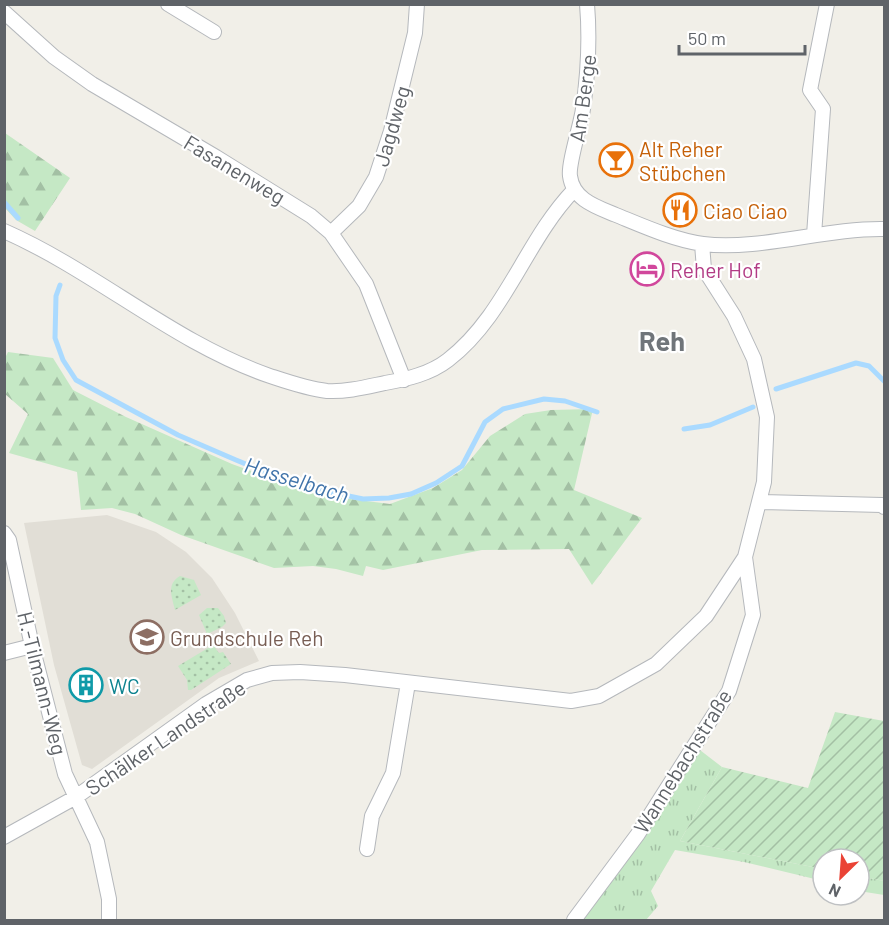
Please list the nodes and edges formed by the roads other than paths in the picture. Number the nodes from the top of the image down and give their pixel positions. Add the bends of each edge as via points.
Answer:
1 (168, 4) edge
2 (417, 4) edge
3 (587, 4) edge
4 (827, 4) edge
5 (4, 12) edge
6 (214, 32) dead end
7 (574, 190) junction
8 (882, 228) edge
9 (4, 231) edge
10 (331, 233) junction
11 (814, 235) junction
12 (702, 244) junction
13 (404, 380) junction
14 (760, 502) junction
15 (885, 507) edge
16 (4, 533) edge
17 (745, 557) junction
18 (32, 646) junction
19 (4, 653) edge
20 (408, 683) junction
21 (75, 797) junction
22 (4, 837) edge
23 (367, 849) dead end
24 (109, 921) edge
25 (574, 921) edge

1 - 6 street
2 - 10 street, Jagdweg via 415,33 376,177 359,206
3 - 7 street, Am Berge via 590,37 583,109 569,175
4 - 11 street via 810,90 823,109
5 - 10 street, Fasanenweg via 54,57 92,84 292,204
7 - 12 street via 601,209
7 - 13 street via 548,220 487,320 448,360
8 - 11 street
9 - 13 street via 57,257 217,355 246,368 327,391
10 - 13 street, Fasanenweg via 366,284
11 - 12 street
12 - 14 street, Wannebachstraße via 704,269 734,316 754,359 764,399 767,455
14 - 15 street
14 - 17 street, Wannebachstraße
16 - 18 street, H.-Tilmann-Weg via 9,540
17 - 20 street, Schälker Landstraße via 706,616 656,664 599,696 571,701
17 - 25 street, Wannebachstraße via 753,615 729,691 638,834
18 - 19 street
18 - 21 street, H.-Tilmann-Weg
20 - 21 street, Schälker Landstraße via 300,672 255,677 206,704
20 - 23 street via 393,773 372,816
21 - 22 street, Schälker Landstraße
21 - 24 street, H.-Tilmann-Weg via 98,842

